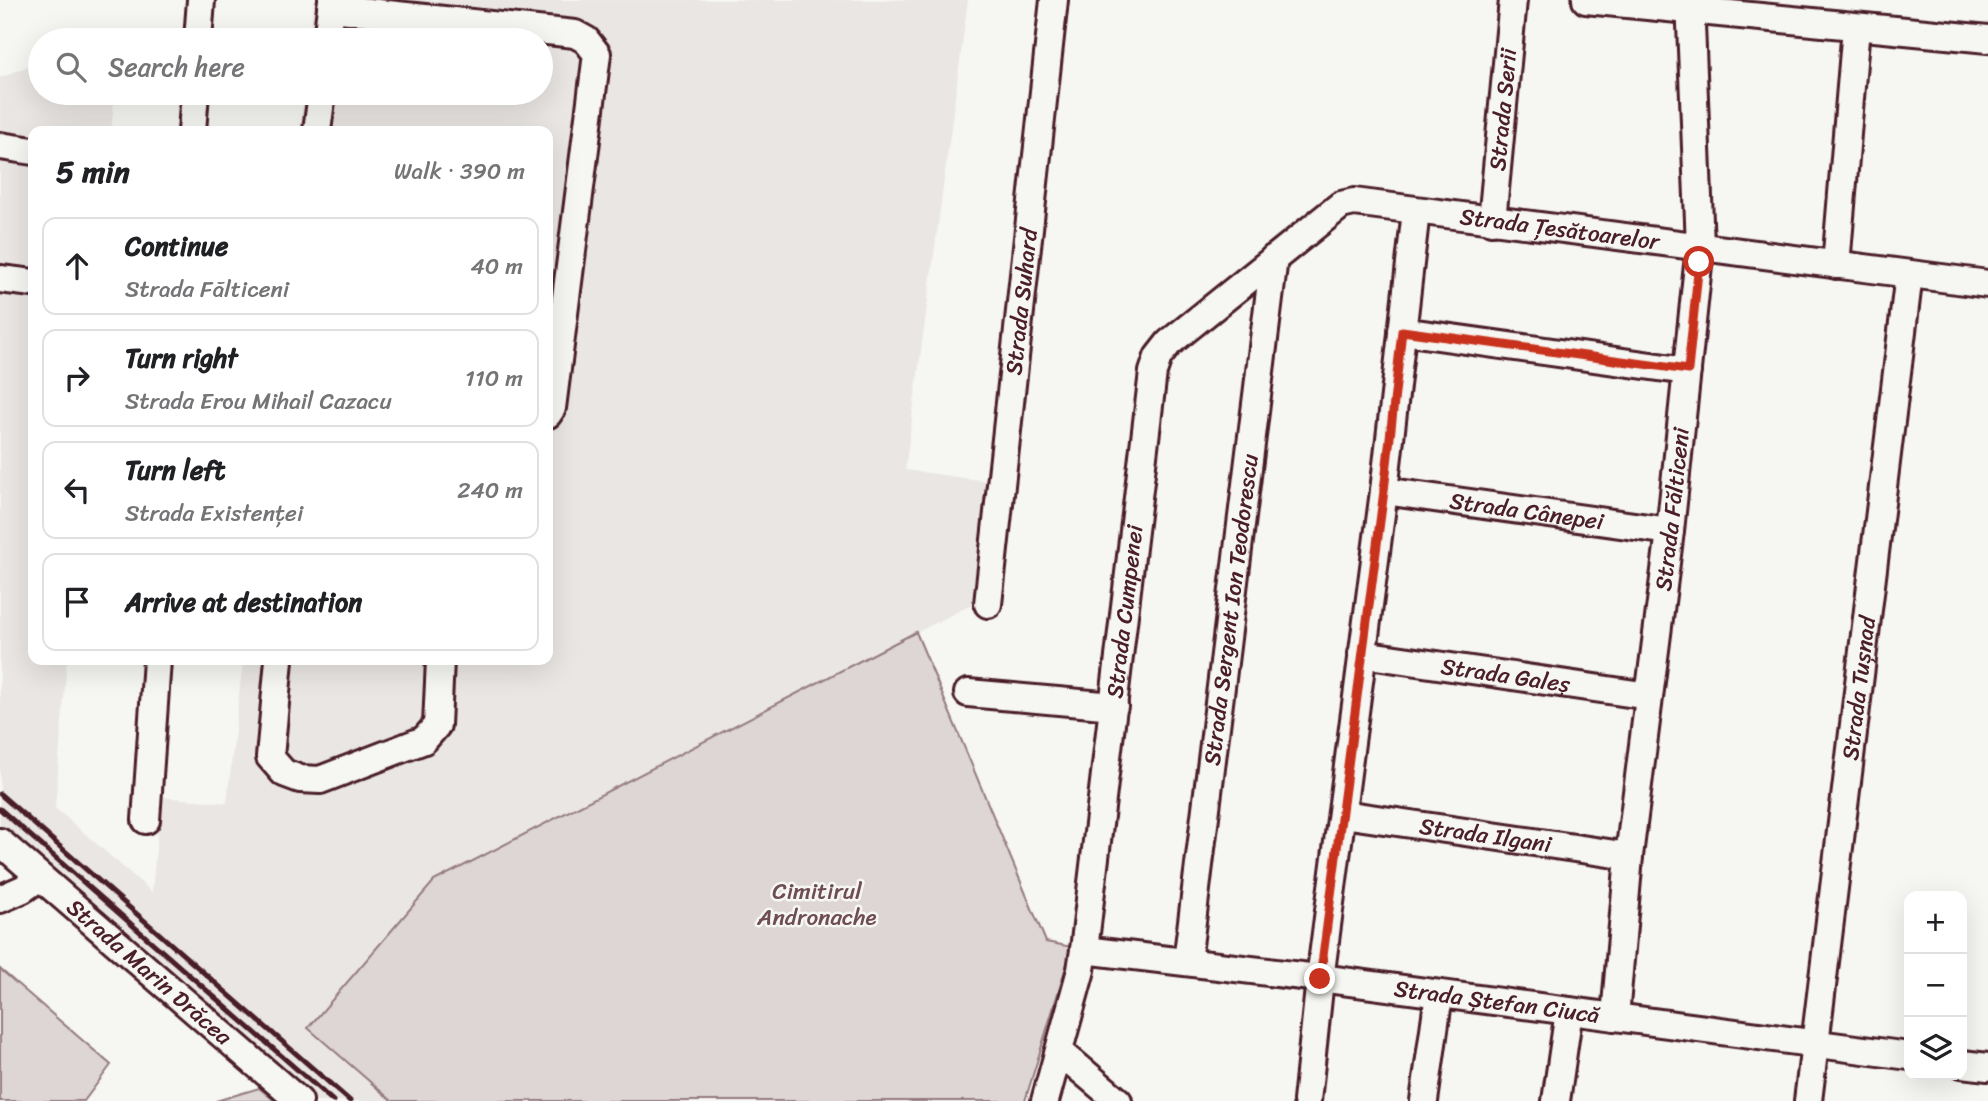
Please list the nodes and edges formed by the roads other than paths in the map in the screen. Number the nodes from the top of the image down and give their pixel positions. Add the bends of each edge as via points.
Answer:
1 (201, 0) edge
2 (1054, 0) edge
3 (1513, 0) edge
4 (1586, 0) edge
5 (331, 4) edge
6 (1690, 5) edge
7 (1856, 27) junction
8 (199, 28) edge
9 (328, 28) edge
10 (526, 28) edge
11 (553, 31) edge
12 (1988, 39) edge
13 (194, 105) edge
14 (320, 105) edge
15 (192, 126) edge
16 (318, 126) edge
17 (0, 146) edge
18 (28, 150) edge
19 (1341, 205) joint
20 (1416, 211) junction
21 (1492, 221) junction
22 (1700, 246) junction
23 (1274, 258) junction
24 (1836, 265) junction
25 (1909, 274) junction
26 (0, 279) edge
27 (28, 282) edge
28 (1988, 284) edge
29 (1402, 331) junction
30 (1688, 370) junction
31 (553, 400) edge
32 (1384, 491) junction
33 (1670, 531) junction
34 (988, 604) dead end
35 (1362, 654) junction
36 (157, 665) edge
37 (279, 665) edge
38 (440, 665) edge
39 (968, 693) dead end
40 (1649, 696) junction
41 (1114, 706) junction
42 (1343, 814) junction
43 (146, 820) dead end
44 (0, 842) edge
45 (1629, 856) junction
46 (40, 877) junction
47 (0, 900) edge
48 (1084, 950) junction
49 (1187, 962) junction
50 (1320, 979) junction
51 (1439, 994) junction
52 (1569, 1011) junction
53 (1615, 1017) junction
54 (1814, 1043) junction
55 (1060, 1052) junction
56 (1904, 1055) edge
57 (1967, 1065) edge
58 (1988, 1068) edge
59 (299, 1101) edge
60 (1045, 1101) edge
61 (1118, 1101) edge
62 (1307, 1101) edge
63 (1424, 1101) edge
64 (1556, 1101) edge
65 (1808, 1101) edge

1 - 8 street
2 - 34 street, Strada Suhard
3 - 21 street, Strada Serii
4 - 6 street
5 - 9 street
5 - 10 street
6 - 7 street
6 - 22 street, Strada Fălticeni
7 - 12 street
7 - 24 street
11 - 31 street via 575,34 597,54
13 - 15 street
14 - 16 street
17 - 18 street
19 - 20 street, Strada Țesătoarelor via 1354,202
19 - 23 street, Strada Cumpenei
20 - 21 street, Strada Țesătoarelor
20 - 29 street
21 - 22 street, Strada Țesătoarelor
22 - 24 street, Strada Țesătoarelor
22 - 30 street, Strada Fălticeni
23 - 41 street, Strada Cumpenei via 1169,343 1155,363
23 - 49 street, Strada Sergent Ion Teodorescu
24 - 25 street, Strada Țesătoarelor
25 - 28 street, Strada Țesătoarelor
25 - 54 street, Strada Tușnad
26 - 27 street
29 - 30 street
29 - 32 street
30 - 33 street, Strada Fălticeni
32 - 33 street, Strada Cânepei
32 - 35 street
33 - 40 street, Strada Fălticeni
35 - 40 street, Strada Galeș
35 - 42 street
36 - 43 street
37 - 38 street via 270,757 284,773 320,780 424,740 437,724
39 - 41 street
40 - 45 street, Strada Fălticeni
41 - 48 street, Strada Cumpenei
42 - 45 street, Strada Ilgani
42 - 50 street
44 - 46 street, Strada Marin Drăcea
45 - 53 street, Strada Fălticeni
46 - 47 street
46 - 59 street, Strada Marin Drăcea
48 - 49 street, Strada Ștefan Ciucă
48 - 55 street, Strada Cumpenei
49 - 50 street, Strada Ștefan Ciucă
50 - 51 street, Strada Ștefan Ciucă
50 - 62 street
51 - 52 street, Strada Ștefan Ciucă
51 - 63 street
52 - 53 street, Strada Ștefan Ciucă
52 - 64 street
53 - 54 street, Strada Ștefan Ciucă
54 - 56 street, Strada Ștefan Ciucă
54 - 65 street, Strada Tușnad
55 - 60 street, Strada Cumpenei
55 - 61 street
57 - 58 street

